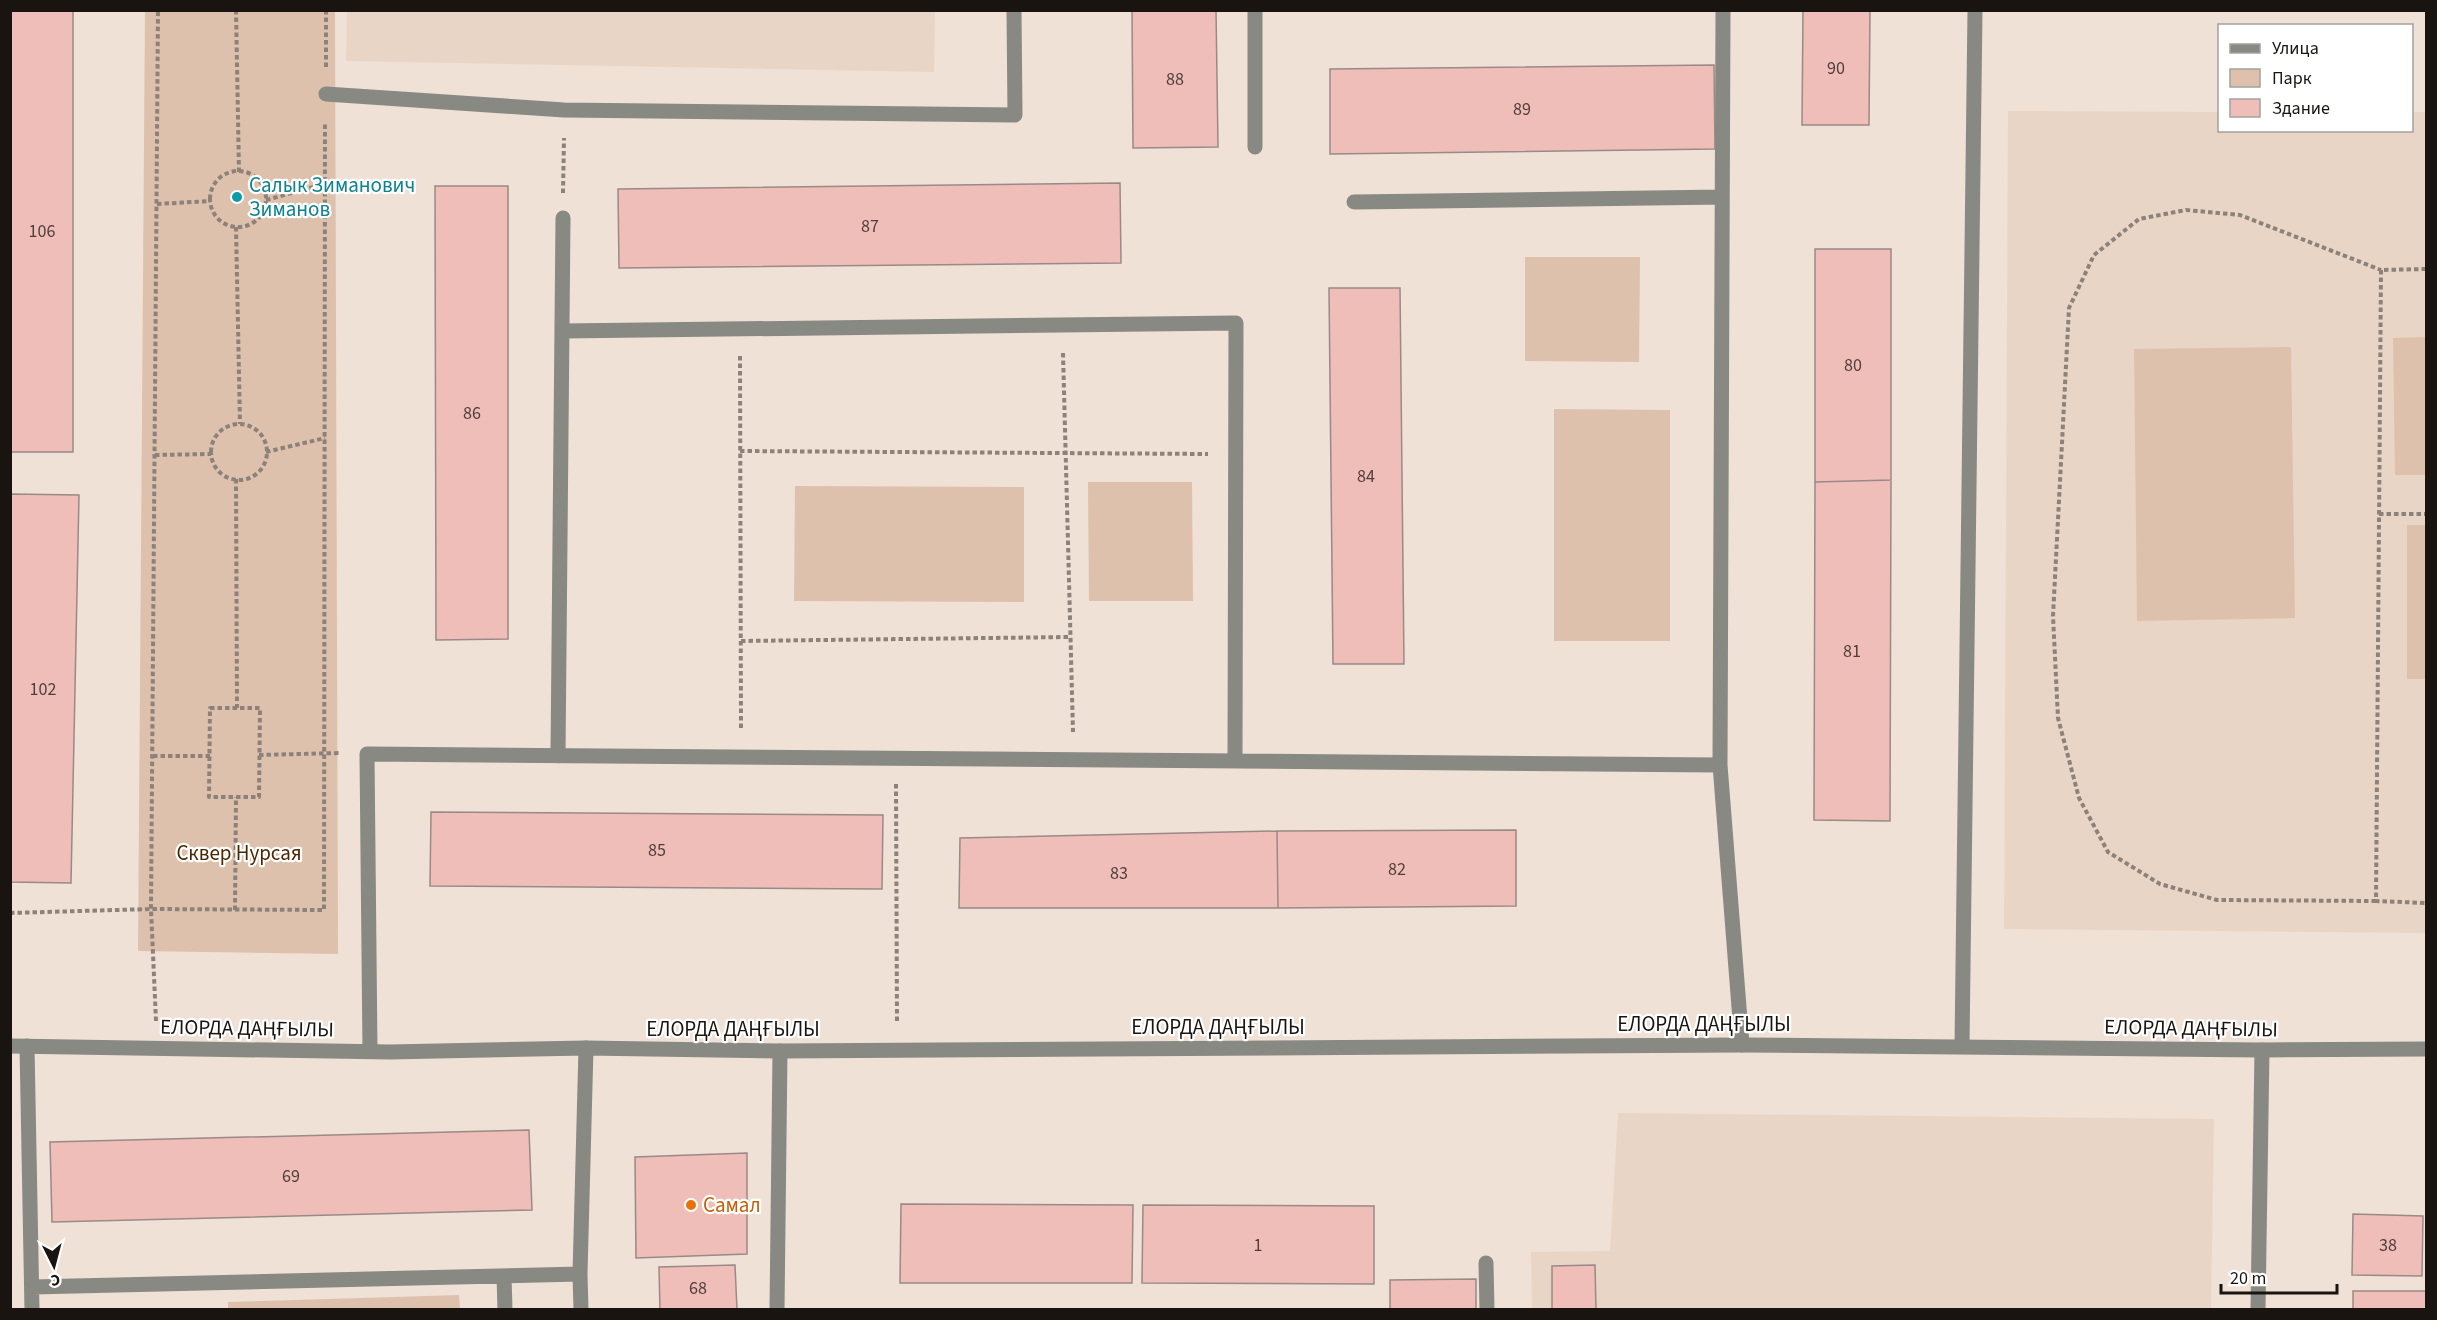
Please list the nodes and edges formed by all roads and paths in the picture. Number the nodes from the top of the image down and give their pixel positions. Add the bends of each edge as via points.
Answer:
1 (158, 10) edge
2 (236, 10) edge
3 (326, 10) edge
4 (1014, 10) edge
5 (1255, 10) edge
6 (1723, 10) edge
7 (1975, 10) edge
8 (326, 94) junction
9 (564, 110) junction
10 (1255, 147) dead end
11 (239, 172) junction
12 (325, 184) junction
13 (1722, 197) junction
14 (266, 200) junction
15 (210, 201) junction
16 (1354, 202) dead end
17 (157, 204) junction
18 (563, 218) joint
19 (236, 227) junction
20 (2427, 269) edge
21 (2381, 270) junction
22 (1062, 325) junction
23 (740, 328) junction
24 (563, 331) junction
25 (240, 424) junction
26 (325, 438) junction
27 (740, 451) junction
28 (266, 452) junction
29 (1065, 453) junction
30 (211, 454) junction
31 (1235, 454) junction
32 (155, 455) junction
33 (236, 480) junction
34 (2379, 514) junction
35 (2427, 514) edge
36 (1070, 637) junction
37 (741, 641) junction
38 (237, 708) junction
39 (324, 753) junction
40 (367, 754) junction
41 (260, 755) junction
42 (153, 756) junction
43 (210, 756) junction
44 (558, 756) junction
45 (741, 757) junction
46 (896, 758) junction
47 (1073, 760) junction
48 (1235, 761) junction
49 (1720, 765) junction
50 (236, 797) junction
51 (2376, 900) junction
52 (2427, 903) edge
53 (151, 909) junction
54 (235, 910) junction
55 (10, 913) edge
56 (1742, 1045) junction
57 (10, 1046) edge
58 (27, 1046) junction
59 (157, 1046) junction
60 (1962, 1046) junction
61 (586, 1048) junction
62 (2427, 1049) edge
63 (897, 1050) junction
64 (2262, 1050) junction
65 (370, 1051) junction
66 (780, 1051) junction
67 (1485, 1263) dead end
68 (580, 1274) junction
69 (504, 1276) junction
70 (32, 1287) junction
71 (32, 1310) edge
72 (505, 1310) edge
73 (581, 1310) edge
74 (777, 1310) edge
75 (1487, 1310) edge
76 (2258, 1310) edge

1 - 17 path
2 - 11 path
3 - 8 path
4 - 9 street via 1015,115
5 - 10 street
6 - 13 street
7 - 60 street
8 - 9 street
8 - 12 path
9 - 18 path
11 - 14 path via 259,181
11 - 15 path via 217,180
12 - 14 path
12 - 26 path
13 - 16 street
13 - 49 street
14 - 19 path via 256,221
15 - 17 path
15 - 19 path via 215,216
17 - 32 path
18 - 24 street
19 - 25 path
20 - 21 path
21 - 34 path
21 - 51 path via 2240,215 2186,210 2139,219 2094,255 2069,308 2053,616 2058,718 2079,798 2108,852 2160,884 2217,900
22 - 23 street
22 - 29 path
22 - 31 street via 1236,323
23 - 24 street
23 - 27 path
24 - 44 street
25 - 28 path via 260,434
25 - 30 path via 218,434
26 - 28 path
26 - 39 path
27 - 29 path
27 - 37 path
28 - 33 path via 263,467 257,473
29 - 31 path
29 - 36 path
30 - 32 path
30 - 33 path via 216,469
31 - 48 street
32 - 42 path
33 - 38 path
34 - 35 path
34 - 51 path
36 - 37 path
36 - 47 path
37 - 45 path
38 - 41 path via 260,708
38 - 43 path via 210,708
39 - 40 path
39 - 41 path
39 - 54 path via 324,910
40 - 44 street
40 - 65 street
41 - 50 path via 259,797
42 - 43 path
42 - 53 path
43 - 50 path via 209,797
44 - 45 street
45 - 46 street
46 - 47 street
46 - 63 path
47 - 48 street
48 - 49 street
49 - 56 street
50 - 54 path
51 - 52 path
53 - 54 path
53 - 55 path
53 - 59 path
56 - 60 street, ЕЛОРДА ДАҢҒЫЛЫ
56 - 63 street, ЕЛОРДА ДАҢҒЫЛЫ
57 - 58 street, ЕЛОРДА ДАҢҒЫЛЫ
58 - 59 street, ЕЛОРДА ДАҢҒЫЛЫ
58 - 70 street
59 - 65 street, ЕЛОРДА ДАҢҒЫЛЫ
60 - 64 street, ЕЛОРДА ДАҢҒЫЛЫ
61 - 65 street, ЕЛОРДА ДАҢҒЫЛЫ
61 - 66 street, ЕЛОРДА ДАҢҒЫЛЫ
61 - 68 street
62 - 64 street, ЕЛОРДА ДАҢҒЫЛЫ
63 - 66 street, ЕЛОРДА ДАҢҒЫЛЫ
64 - 76 street
66 - 74 street
67 - 75 street
68 - 69 street
68 - 73 street
69 - 70 street
69 - 72 street
70 - 71 street

